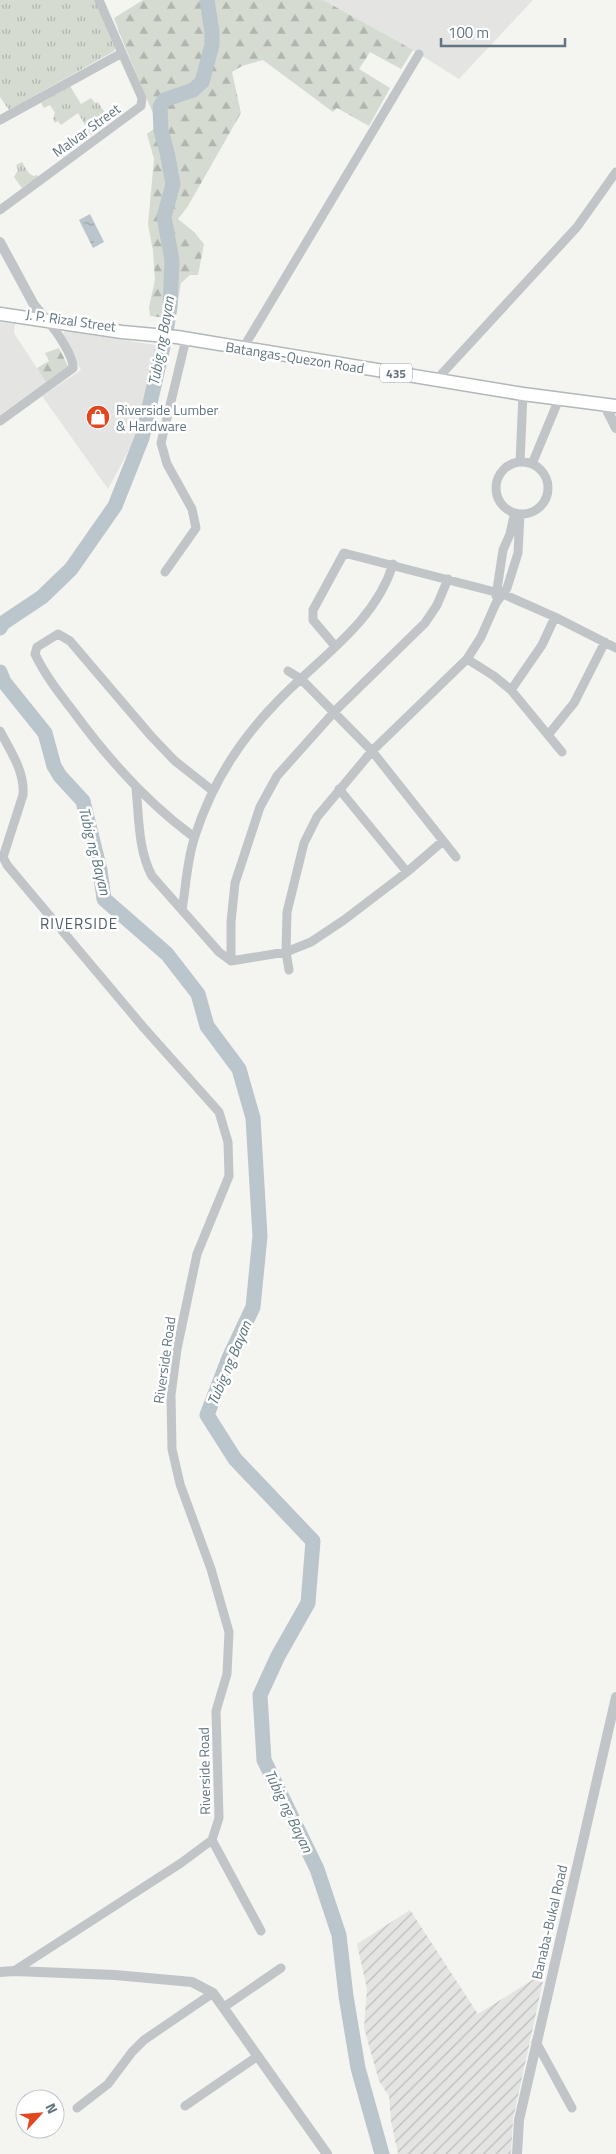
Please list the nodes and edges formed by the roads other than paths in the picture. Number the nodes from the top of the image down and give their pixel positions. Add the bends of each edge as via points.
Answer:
1 (99, 0) edge
2 (122, 53) junction
3 (419, 54) dead end
4 (0, 120) edge
5 (616, 172) edge
6 (0, 210) edge
7 (0, 242) edge
8 (0, 310) edge
9 (0, 314) edge
10 (46, 319) junction
11 (146, 333) joint
12 (182, 338) junction
13 (242, 350) junction
14 (437, 379) junction
15 (524, 394) junction
16 (559, 399) junction
17 (610, 405) edge
18 (0, 421) edge
19 (616, 428) edge
20 (520, 462) junction
21 (532, 464) junction
22 (517, 513) junction
23 (502, 563) junction
24 (393, 564) junction
25 (512, 566) junction
26 (165, 572) dead end
27 (448, 579) junction
28 (499, 593) junction
29 (555, 617) junction
30 (605, 642) junction
31 (335, 646) junction
32 (616, 648) edge
33 (467, 659) junction
34 (288, 671) dead end
35 (301, 679) junction
36 (511, 690) junction
37 (335, 711) junction
38 (548, 735) junction
39 (1, 738) edge
40 (372, 751) junction
41 (562, 752) dead end
42 (136, 788) junction
43 (339, 789) junction
44 (213, 791) junction
45 (194, 837) junction
46 (443, 841) junction
47 (456, 857) dead end
48 (407, 872) junction
49 (182, 910) junction
50 (286, 952) junction
51 (231, 960) junction
52 (289, 970) dead end
53 (616, 1697) edge
54 (212, 1840) junction
55 (262, 1931) dead end
56 (281, 1968) dead end
57 (14, 1971) junction
58 (0, 1972) edge
59 (213, 1993) junction
60 (224, 2008) junction
61 (536, 2042) junction
62 (258, 2056) junction
63 (185, 2106) dead end
64 (77, 2108) dead end
65 (572, 2108) dead end
66 (327, 2154) edge
67 (517, 2154) edge

1 - 2 street
2 - 4 street
2 - 6 street, Malvar Street via 142,98 141,106
3 - 13 street
5 - 14 street via 577,226
7 - 10 street via 32,302
8 - 10 main road, J. P. Rizal Street / 435
9 - 10 main road, J. P. Rizal Street / 435
10 - 11 main road, J. P. Rizal Street / 435
10 - 18 street via 73,362 73,368
11 - 12 main road, Batangas-Quezon Road / 435
12 - 13 main road, Batangas-Quezon Road / 435
12 - 26 street via 161,443 167,464 192,509 196,528
13 - 14 main road, Batangas-Quezon Road / 435
14 - 15 main road, Batangas-Quezon Road / 435
15 - 16 main road, Batangas-Quezon Road / 435
15 - 20 street
16 - 17 main road, Batangas-Quezon Road / 435
16 - 21 street
17 - 19 street
20 - 21 street
20 - 22 street via 505,468 496,482 498,499 503,506
21 - 22 street via 547,480 547,495 533,512
22 - 23 street via 503,550
22 - 25 street via 518,553
23 - 25 street
23 - 28 street
24 - 27 street
24 - 31 street via 388,583 376,601
24 - 31 street via 344,553 313,610 314,620
25 - 28 street via 508,585
27 - 28 street
27 - 37 street via 425,623
28 - 29 street
28 - 33 street via 481,637
29 - 30 street
29 - 36 street via 537,652
30 - 32 street
30 - 38 street via 574,703
31 - 35 street
33 - 36 street
33 - 40 street
34 - 35 street
35 - 37 street
35 - 44 street via 275,703 242,743
36 - 38 street
37 - 40 street
37 - 51 street via 277,776 260,807 235,883
38 - 41 street
39 - 54 street, Riverside Road via 23,777 24,785 3,857 7,865 219,1112 228,1142 229,1176 197,1254 171,1395 172,1449 180,1484 212,1569 229,1632 227,1674 216,1710 219,1818
40 - 43 street
40 - 46 street
42 - 44 street via 106,756 42,671 35,654 37,647 48,639 58,634 70,641 151,736 175,761
42 - 45 street
42 - 49 street via 147,866
43 - 48 street
43 - 50 street via 304,843 287,912
44 - 45 street
45 - 49 street
46 - 47 street
46 - 48 street
48 - 50 street via 311,942
49 - 51 street via 219,952
50 - 51 street
50 - 52 street
53 - 61 street, Banaba-Bukal Road
54 - 55 street
54 - 57 street
56 - 60 street
57 - 58 street
57 - 59 street via 192,1982
59 - 60 street
59 - 64 street via 144,2040 108,2084
60 - 62 street
61 - 65 street
61 - 67 street, Banaba-Bukal Road via 519,2120
62 - 63 street
62 - 66 street

